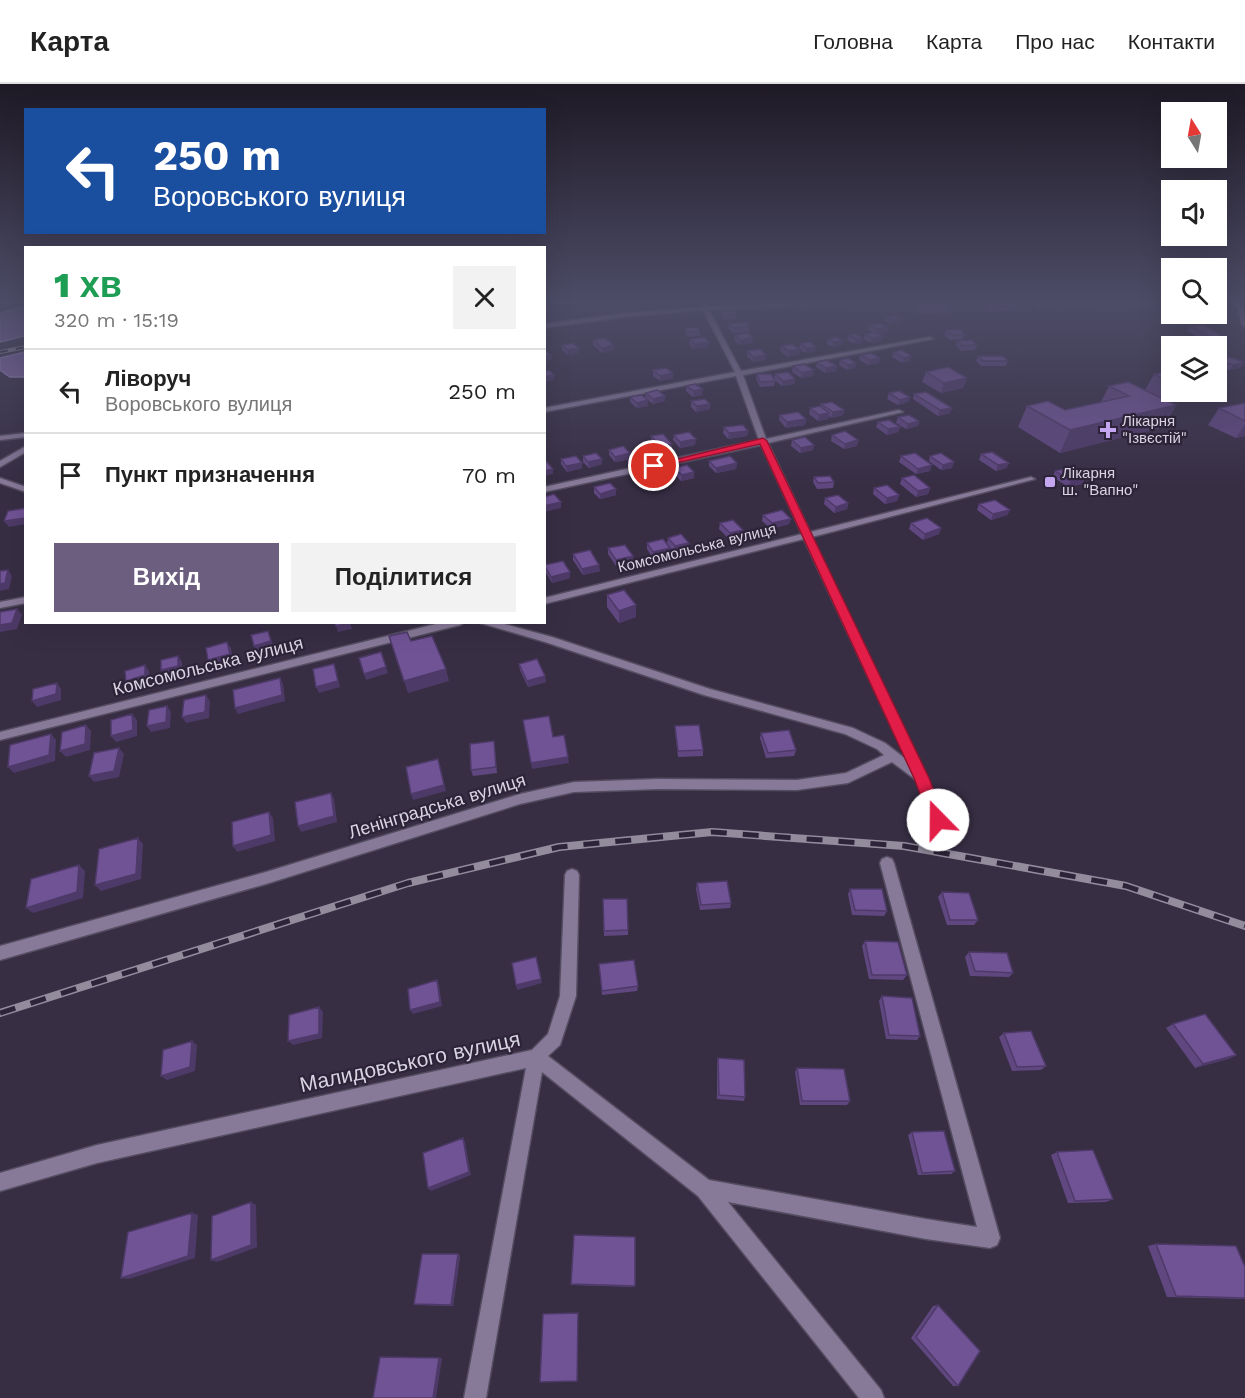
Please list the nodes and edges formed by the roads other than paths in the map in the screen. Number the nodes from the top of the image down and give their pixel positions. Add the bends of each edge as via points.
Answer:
1 (734, 363) edge
2 (794, 363) edge
3 (739, 374) junction
4 (546, 410) edge
5 (899, 412) dead end
6 (24, 435) edge
7 (0, 438) edge
8 (763, 441) junction
9 (24, 449) edge
10 (0, 465) edge
11 (1031, 479) dead end
12 (0, 480) edge
13 (24, 489) edge
14 (546, 490) edge
15 (808, 535) junction
16 (24, 600) edge
17 (546, 600) edge
18 (0, 605) edge
19 (452, 624) edge
20 (490, 624) edge
21 (0, 735) edge
22 (893, 756) junction
23 (922, 778) junction
24 (938, 820) dead end
25 (887, 863) dead end
26 (572, 875) dead end
27 (0, 953) edge
28 (536, 1057) junction
29 (0, 1182) edge
30 (705, 1189) junction
31 (475, 1398) edge
32 (873, 1398) edge

1 - 3 street
2 - 3 street
3 - 4 street
3 - 8 street
5 - 8 street
6 - 7 street
8 - 14 street
8 - 15 street
9 - 10 street
11 - 15 street, Комсомольська вулиця
12 - 13 street
15 - 17 street, Комсомольська вулиця
15 - 23 street
16 - 18 street
19 - 21 street, Комсомольська вулиця
20 - 22 street via 548,639 708,692 849,730
22 - 23 street
22 - 27 street, Ленінградська вулиця via 848,778 797,785 574,787 520,799 266,878
23 - 24 street
25 - 30 street via 990,1238
26 - 28 street via 568,996 554,1039
28 - 29 street, Малидовського вулиця via 97,1154
28 - 30 street, Малидовського вулиця
28 - 31 street
30 - 32 street, Малидовського вулиця

